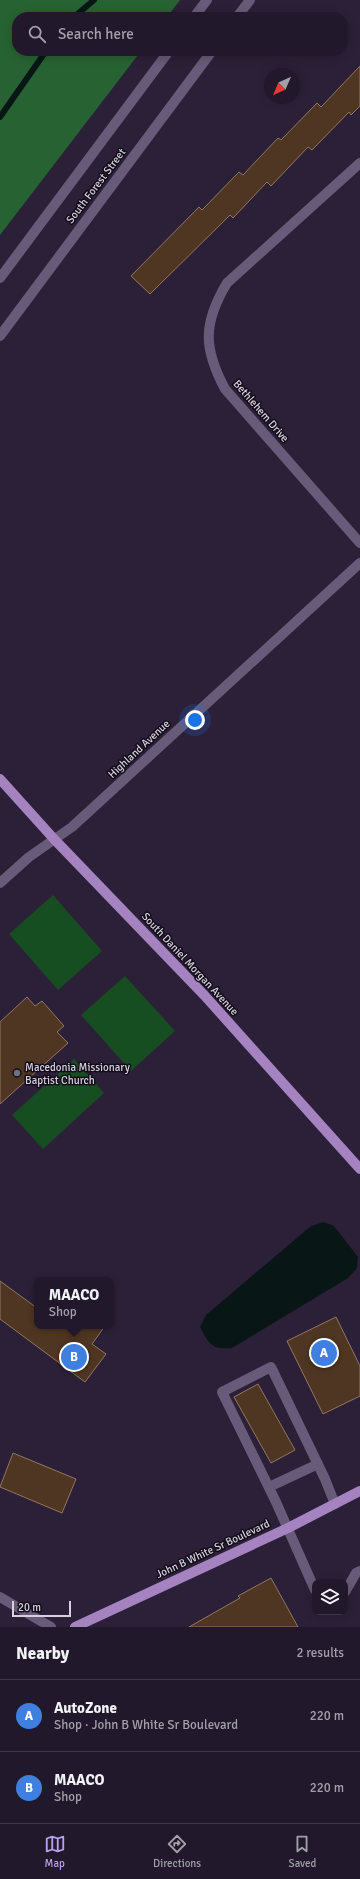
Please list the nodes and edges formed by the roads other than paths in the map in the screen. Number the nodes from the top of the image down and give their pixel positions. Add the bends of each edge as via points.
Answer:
1 (207, 0) edge
2 (250, 0) edge
3 (198, 12) edge
4 (241, 12) edge
5 (165, 56) edge
6 (208, 56) edge
7 (360, 163) edge
8 (0, 278) edge
9 (0, 336) edge
10 (360, 543) edge
11 (360, 563) edge
12 (0, 779) edge
13 (54, 839) junction
14 (0, 883) edge
15 (360, 1169) edge
16 (318, 1464) junction
17 (269, 1487) junction
18 (360, 1491) edge
19 (335, 1504) junction
20 (288, 1528) junction
21 (360, 1571) edge
22 (312, 1583) edge
23 (348, 1587) edge
24 (0, 1598) edge
25 (51, 1627) edge
26 (75, 1627) edge

1 - 3 street
2 - 4 street
5 - 8 street, South Forest Street
6 - 9 street, South Forest Street
7 - 10 street, Bethlehem Drive via 227,283 216,302 209,324 209,347 214,369 225,389
11 - 13 street, Highland Avenue via 78,822
12 - 13 main road, South Daniel Morgan Avenue
13 - 14 street, Highland Avenue
13 - 15 main road, South Daniel Morgan Avenue via 205,996
16 - 17 street
16 - 17 street via 271,1367 222,1392
16 - 19 street
17 - 20 street
18 - 19 main road, John B White Sr Boulevard
19 - 20 main road, John B White Sr Boulevard
20 - 22 street
20 - 26 main road, John B White Sr Boulevard
21 - 23 street
24 - 25 street

